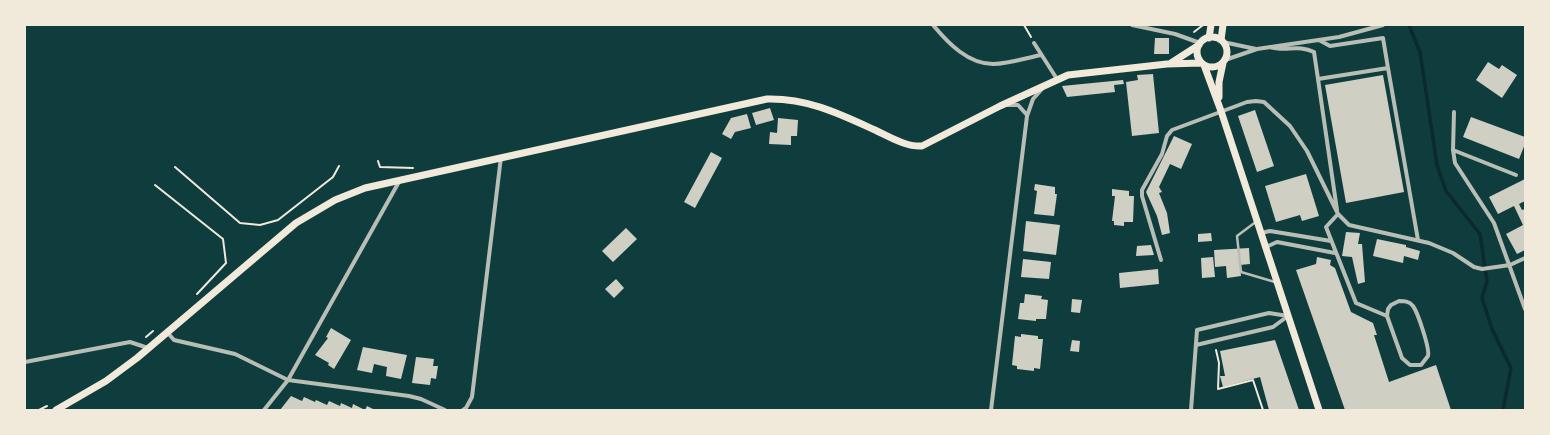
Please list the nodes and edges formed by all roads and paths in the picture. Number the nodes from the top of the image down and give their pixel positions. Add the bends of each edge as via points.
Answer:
1 (933, 25) edge
2 (1024, 25) edge
3 (1132, 25) edge
4 (1203, 25) edge
5 (1211, 25) edge
6 (1223, 25) edge
7 (1383, 25) edge
8 (1194, 32) dead end
9 (1209, 38) junction
10 (1318, 40) junction
11 (1222, 41) junction
12 (1034, 43) joint
13 (1200, 44) junction
14 (1270, 47) junction
15 (1257, 49) junction
16 (1041, 55) junction
17 (1224, 61) junction
18 (1167, 64) junction
19 (1203, 64) junction
20 (1388, 68) junction
21 (1318, 78) junction
22 (1057, 79) junction
23 (1045, 86) junction
24 (1219, 104) junction
25 (1000, 106) junction
26 (1222, 111) junction
27 (1454, 112) dead end
28 (1027, 116) junction
29 (1452, 150) junction
30 (501, 156) junction
31 (378, 161) dead end
32 (339, 166) dead end
33 (174, 167) dead end
34 (418, 168) dead end
35 (1516, 174) dead end
36 (400, 180) junction
37 (155, 185) dead end
38 (1338, 214) junction
39 (1257, 220) junction
40 (1262, 233) junction
41 (1418, 240) junction
42 (1331, 241) junction
43 (1266, 247) junction
44 (1335, 253) junction
45 (1525, 258) edge
46 (1161, 260) dead end
47 (1510, 265) junction
48 (1278, 283) junction
49 (197, 294) dead end
50 (1525, 309) edge
51 (1288, 316) junction
52 (1387, 316) junction
53 (158, 328) dead end
54 (167, 332) junction
55 (146, 337) dead end
56 (1196, 345) junction
57 (148, 348) junction
58 (1216, 350) dead end
59 (25, 362) edge
60 (288, 380) junction
61 (56, 410) edge
62 (264, 410) edge
63 (445, 410) edge
64 (463, 410) edge
65 (991, 410) edge
66 (1191, 410) edge
67 (1263, 410) edge
68 (1319, 410) edge

1 - 16 street via 963,55 981,64
2 - 12 path
3 - 13 street via 1175,34
4 - 8 path
5 - 9 main road
6 - 11 main road
7 - 10 street
9 - 11 main road
9 - 13 main road
10 - 14 street
10 - 20 street via 1330,46 1383,38
11 - 15 street
11 - 17 main road via 1227,51
12 - 16 street
13 - 18 main road
13 - 19 main road via 1197,54
14 - 15 street
14 - 21 street via 1279,50 1304,47 1314,52
15 - 17 street
16 - 22 street
17 - 19 main road via 1214,67
17 - 24 main road via 1219,82
18 - 19 main road
18 - 22 main road via 1080,73
19 - 24 main road
20 - 21 street
20 - 41 street
21 - 38 street
22 - 23 main road
23 - 25 main road
23 - 28 street via 1033,100
24 - 26 main road
25 - 28 street via 1018,105
25 - 30 main road via 925,145 913,146 897,140 821,106 784,99 767,99
26 - 38 street via 1251,101 1260,101 1267,105 1290,126 1307,151
26 - 39 main road
26 - 46 street via 1172,130 1142,190
27 - 29 street
28 - 65 street
29 - 35 street
29 - 47 street via 1456,163 1494,223
30 - 36 main road
30 - 64 street via 472,397
31 - 34 path via 380,167
32 - 33 path via 333,177 278,220 260,225 240,223
36 - 54 main road via 365,188 335,200 296,224
36 - 60 street
37 - 49 path via 223,239 226,263
38 - 41 street via 1349,224
38 - 42 street via 1326,227
39 - 40 main road
39 - 48 lane via 1237,236 1241,272
40 - 42 street via 1270,231
40 - 43 main road
41 - 47 street via 1453,253 1482,270
42 - 44 street
43 - 44 street via 1277,242
43 - 48 main road
44 - 52 street via 1356,303
45 - 47 street
47 - 50 street
48 - 51 main road
51 - 56 street via 1273,327
51 - 56 street via 1269,313 1197,330
51 - 68 main road
52 - 52 street via 1388,309 1396,302 1407,301 1413,307 1428,349 1428,356 1424,362 1416,366 1410,365 1402,358
53 - 55 path
54 - 57 main road
54 - 60 street via 174,340 235,354
56 - 66 street
57 - 59 street via 130,342
57 - 61 main road via 106,381
58 - 67 path via 1219,363 1218,389 1253,380
60 - 62 street
60 - 63 street via 409,396

